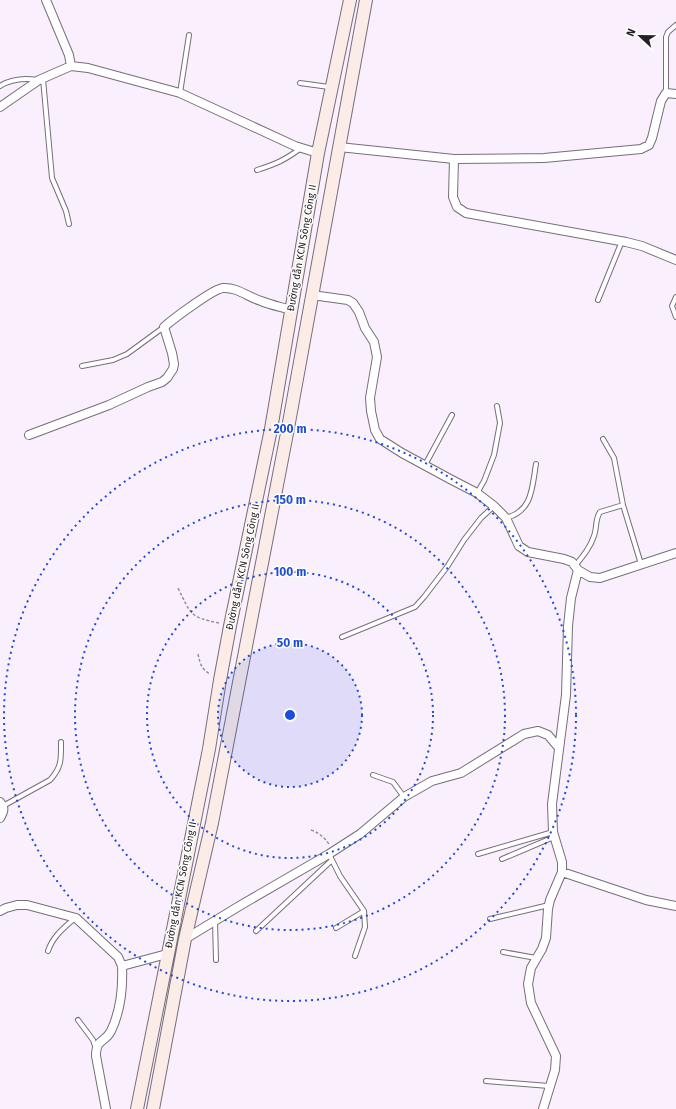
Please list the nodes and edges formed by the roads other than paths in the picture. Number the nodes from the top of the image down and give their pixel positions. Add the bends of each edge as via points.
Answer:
1 (46, 0) edge
2 (350, 0) edge
3 (366, 0) edge
4 (676, 25) edge
5 (189, 35) dead end
6 (71, 66) junction
7 (41, 80) junction
8 (300, 83) dead end
9 (0, 86) edge
10 (332, 87) junction
11 (180, 93) junction
12 (666, 93) junction
13 (676, 94) edge
14 (0, 107) edge
15 (301, 148) junction
16 (339, 148) junction
17 (318, 153) junction
18 (454, 159) junction
19 (257, 170) dead end
20 (69, 224) dead end
21 (622, 241) junction
22 (676, 260) edge
23 (312, 295) junction
24 (676, 297) edge
25 (598, 300) dead end
26 (291, 310) junction
27 (676, 317) edge
28 (164, 328) junction
29 (82, 366) dead end
30 (497, 406) dead end
31 (452, 415) dead end
32 (29, 435) dead end
33 (604, 439) dead end
34 (536, 464) dead end
35 (425, 465) junction
36 (477, 493) junction
37 (623, 505) junction
38 (494, 506) junction
39 (506, 518) junction
40 (676, 553) edge
41 (641, 564) junction
42 (577, 568) junction
43 (342, 638) dead end
44 (60, 742) dead end
45 (559, 748) junction
46 (373, 775) dead end
47 (404, 797) junction
48 (2, 804) edge
49 (0, 818) edge
50 (194, 819) junction
51 (212, 823) junction
52 (553, 835) junction
53 (478, 854) dead end
54 (331, 855) junction
55 (502, 859) dead end
56 (562, 872) junction
57 (549, 905) junction
58 (676, 906) edge
59 (0, 911) edge
60 (364, 911) junction
61 (76, 918) junction
62 (490, 919) dead end
63 (215, 920) junction
64 (336, 928) dead end
65 (256, 931) dead end
66 (185, 939) junction
67 (48, 951) dead end
68 (503, 952) dead end
69 (167, 954) junction
70 (355, 956) dead end
71 (537, 958) junction
72 (216, 960) dead end
73 (122, 966) junction
74 (78, 1020) dead end
75 (96, 1049) junction
76 (486, 1082) dead end
77 (549, 1086) junction
78 (106, 1109) edge
79 (137, 1109) edge
80 (153, 1109) edge
81 (543, 1109) edge

1 - 6 street via 69,55
2 - 10 street, Đường dẫn KCN Sông Công II
3 - 16 street, Đường dẫn KCN Sông Công II
4 - 12 lane via 666,37
5 - 11 lane
6 - 7 street
6 - 11 street via 88,68
7 - 9 lane via 20,79 5,82
7 - 14 street
7 - 20 lane via 52,178
8 - 10 lane
10 - 17 street, Đường dẫn KCN Sông Công II
11 - 15 street
12 - 13 street
12 - 18 street via 661,101 649,145 641,149 544,158
15 - 17 street
15 - 19 lane via 286,160
16 - 18 street
16 - 23 street, Đường dẫn KCN Sông Công II
17 - 26 street, Đường dẫn KCN Sông Công II
18 - 21 street via 453,197 457,207 466,213
21 - 22 street
21 - 25 lane
23 - 35 street via 348,300 359,312 376,349 375,374 370,398 370,411 375,430 380,438
23 - 51 street, Đường dẫn KCN Sông Công II
24 - 27 lane via 672,306
26 - 28 street via 260,301 242,292 221,288 189,308
26 - 50 street, Đường dẫn KCN Sông Công II via 271,429 230,626
28 - 29 lane via 128,354 113,360
28 - 32 street via 174,369 162,382
30 - 36 lane via 500,422 494,455
31 - 35 lane
33 - 37 lane via 614,458
34 - 39 lane via 531,496 526,505 518,513
35 - 36 street
36 - 38 street
37 - 41 lane
37 - 42 lane via 600,512 597,516 594,536
38 - 39 street
38 - 43 lane via 481,518 415,607
39 - 42 street via 519,546 528,552 564,558
40 - 41 street
41 - 42 street via 600,578 590,577
42 - 45 street via 569,612 566,695
44 - 48 lane via 60,765 50,780
45 - 47 street via 548,735 538,731 524,734 461,773 432,781
45 - 52 street via 552,804
46 - 47 lane via 393,782
47 - 54 street
48 - 49 street via 4,811
50 - 51 street
50 - 69 street, Đường dẫn KCN Sông Công II
51 - 66 street, Đường dẫn KCN Sông Công II
52 - 53 lane
52 - 55 lane
52 - 56 street via 562,862
54 - 60 lane via 340,876
54 - 63 street
54 - 65 lane
56 - 57 street
56 - 58 street via 646,900
57 - 62 lane
57 - 71 street via 546,938
59 - 61 street via 17,905 27,905
60 - 64 lane
60 - 70 lane via 365,927
61 - 67 lane via 57,934
61 - 73 street via 118,957
63 - 66 street
63 - 72 lane
66 - 80 street, Đường dẫn KCN Sông Công II
68 - 71 lane
69 - 73 street
69 - 79 street, Đường dẫn KCN Sông Công II
71 - 77 street via 531,968 528,984 531,1003 556,1056 555,1070
73 - 75 street via 120,1003 116,1018 110,1032
74 - 75 lane via 93,1040
75 - 78 street
76 - 77 lane
77 - 81 street

